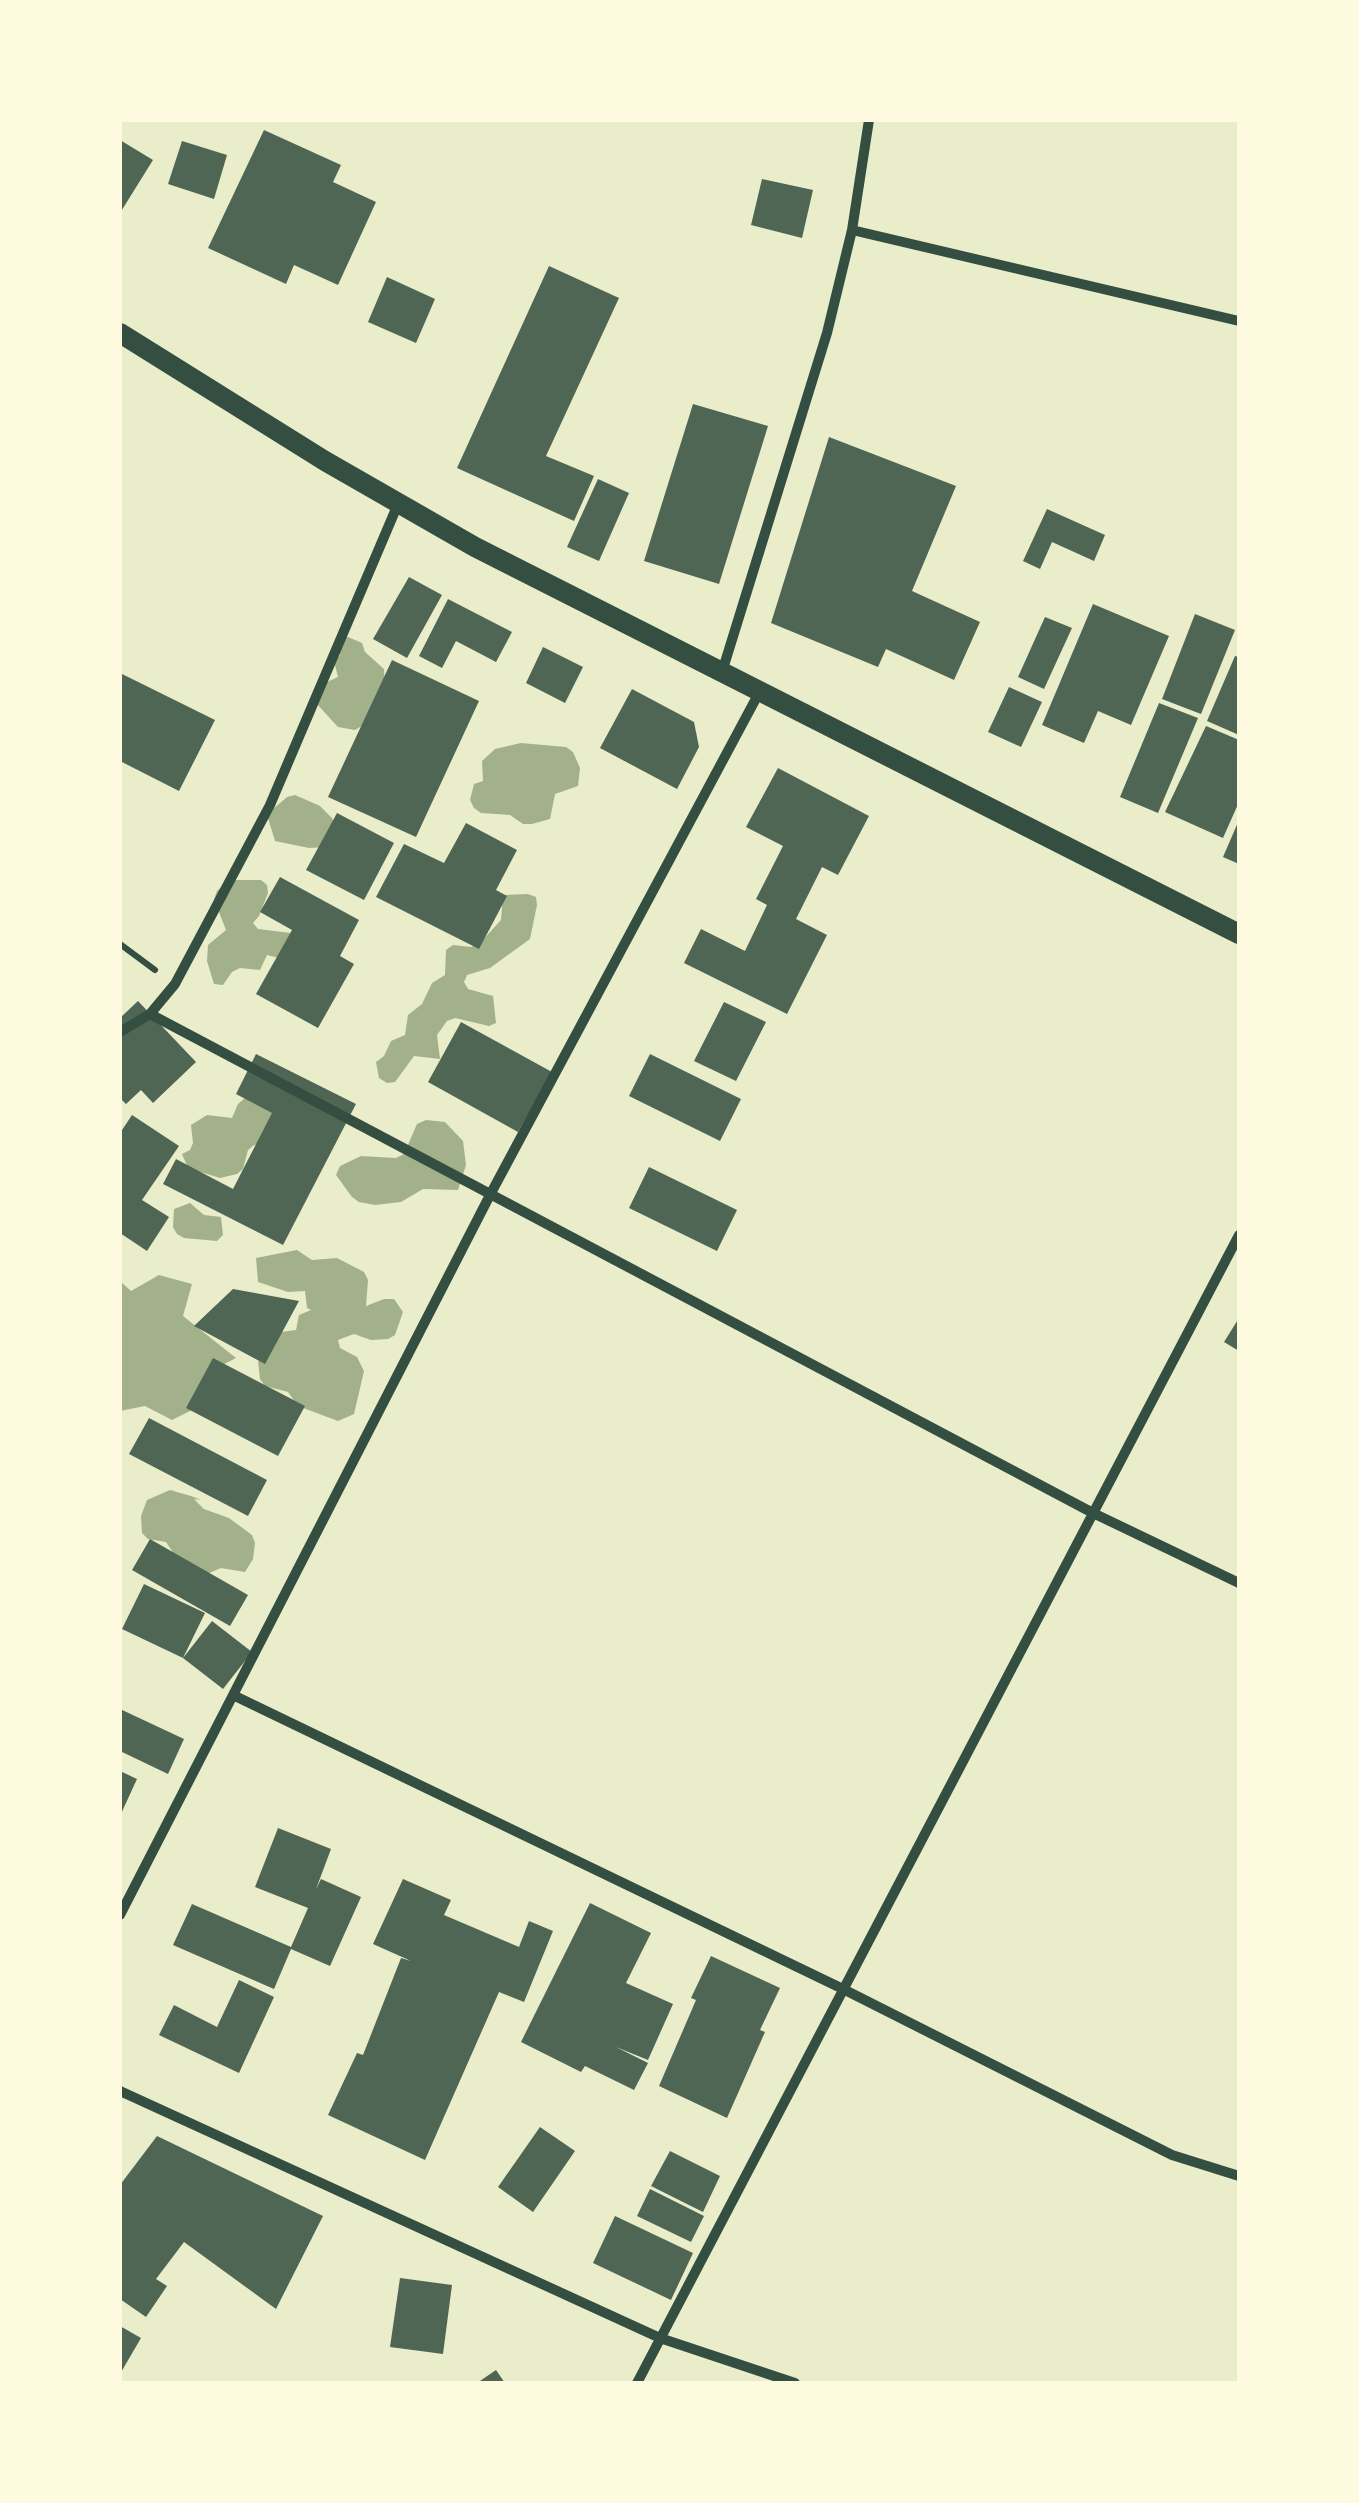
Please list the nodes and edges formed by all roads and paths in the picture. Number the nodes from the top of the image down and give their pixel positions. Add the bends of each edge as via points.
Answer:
1 (869, 120) edge
2 (852, 230) junction
3 (1239, 321) edge
4 (120, 333) edge
5 (398, 504) junction
6 (722, 673) junction
7 (760, 692) junction
8 (1239, 934) edge
9 (120, 944) edge
10 (174, 984) junction
11 (150, 1014) junction
12 (120, 1032) edge
13 (490, 1194) junction
14 (1239, 1235) edge
15 (1093, 1513) junction
16 (1239, 1583) edge
17 (235, 1696) junction
18 (120, 1915) edge
19 (843, 1989) junction
20 (120, 2091) edge
21 (1239, 2176) edge
22 (660, 2338) junction
23 (637, 2383) edge
24 (795, 2383) edge

1 - 2 street
2 - 3 street
2 - 6 street via 827,333
4 - 5 main road
5 - 6 main road
5 - 10 street via 270,804
6 - 7 main road
7 - 8 main road
7 - 13 street
9 - 10 path
10 - 11 street
11 - 12 street
11 - 13 street
13 - 15 street
13 - 17 street
14 - 15 street
15 - 16 street
15 - 19 street
17 - 18 street
17 - 19 street
19 - 21 street via 1172,2155
19 - 22 street
20 - 22 street
22 - 23 street
22 - 24 street

